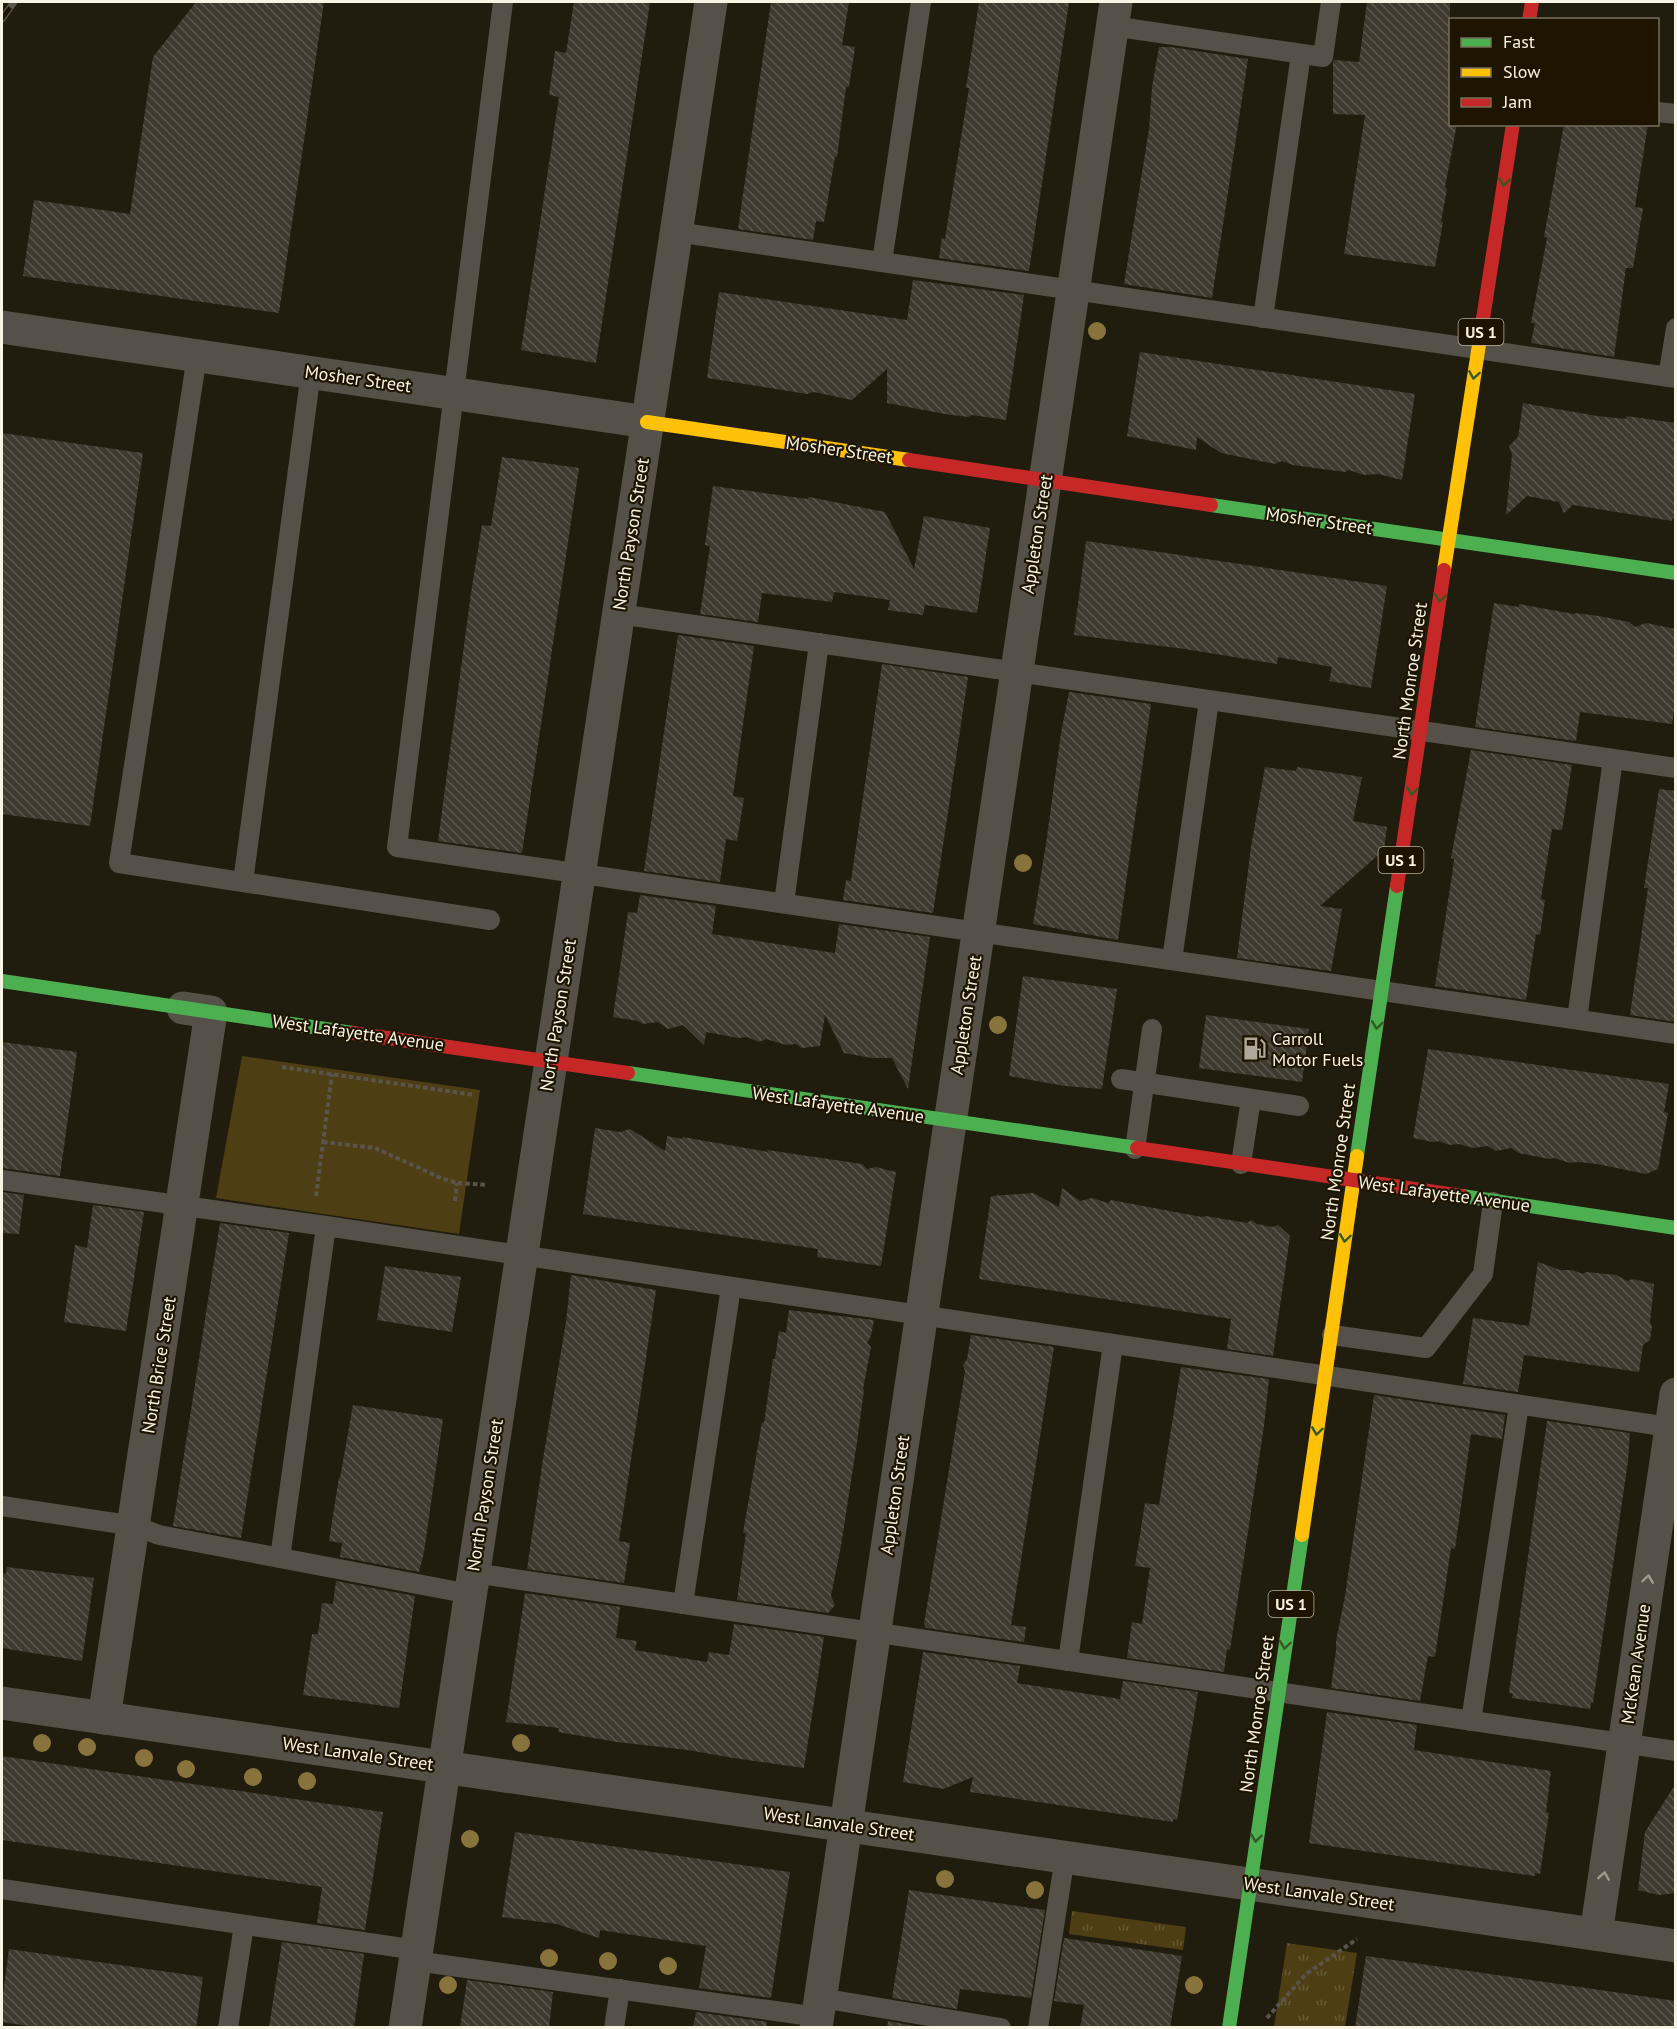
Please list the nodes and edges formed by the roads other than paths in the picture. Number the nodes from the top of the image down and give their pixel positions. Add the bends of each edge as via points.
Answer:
1 (503, 2) edge
2 (711, 2) edge
3 (921, 2) edge
4 (1331, 2) edge
5 (1532, 2) edge
6 (1114, 14) edge
7 (1529, 18) edge
8 (1300, 54) junction
9 (1659, 112) edge
10 (1676, 114) edge
11 (1513, 126) edge
12 (676, 232) junction
13 (882, 262) junction
14 (1073, 290) junction
15 (1263, 318) junction
16 (2, 327) edge
17 (1676, 327) edge
18 (1478, 349) junction
19 (197, 356) junction
20 (311, 372) junction
21 (1672, 377) edge
22 (454, 394) junction
23 (647, 422) junction
24 (1045, 480) junction
25 (1449, 540) junction
26 (1676, 573) edge
27 (619, 614) junction
28 (819, 643) junction
29 (1016, 672) junction
30 (1209, 701) junction
31 (1420, 731) junction
32 (1614, 759) junction
33 (1676, 768) edge
34 (580, 873) junction
35 (243, 882) junction
36 (784, 903) junction
37 (490, 920) dead end
38 (979, 932) junction
39 (1172, 960) junction
40 (2, 981) edge
41 (1382, 991) junction
42 (211, 1012) joint
43 (1577, 1020) junction
44 (1152, 1029) dead end
45 (1676, 1034) edge
46 (551, 1062) junction
47 (1121, 1079) dead end
48 (1144, 1083) junction
49 (1251, 1099) junction
50 (1299, 1106) dead end
51 (950, 1121) junction
52 (1135, 1149) junction
53 (1241, 1164) junction
54 (2, 1180) edge
55 (1354, 1181) junction
56 (1493, 1202) junction
57 (183, 1205) junction
58 (326, 1226) junction
59 (1676, 1228) edge
60 (522, 1256) junction
61 (731, 1287) junction
62 (921, 1316) junction
63 (1332, 1335) junction
64 (1113, 1344) junction
65 (1325, 1376) junction
66 (1676, 1394) edge
67 (1519, 1405) junction
68 (1673, 1428) edge
69 (2, 1506) edge
70 (135, 1526) junction
71 (280, 1558) junction
72 (472, 1584) junction
73 (683, 1604) junction
74 (874, 1632) junction
75 (1068, 1661) junction
76 (1278, 1692) junction
77 (2, 1702) edge
78 (104, 1718) junction
79 (1471, 1721) junction
80 (1624, 1744) junction
81 (1676, 1751) edge
82 (445, 1767) junction
83 (846, 1825) junction
84 (1065, 1857) junction
85 (1250, 1884) junction
86 (2, 1889) edge
87 (244, 1925) junction
88 (1596, 1934) junction
89 (1676, 1946) edge
90 (416, 1955) junction
91 (621, 1989) junction
92 (818, 2014) edge
93 (993, 2027) edge
94 (228, 2028) edge
95 (405, 2028) edge
96 (614, 2028) edge
97 (1038, 2028) edge
98 (1229, 2028) edge

1 - 22 lane
2 - 12 street, North Payson Street
3 - 13 lane
4 - 8 lane via 1323,57
5 - 7 main road
6 - 8 lane
6 - 14 street, Appleton Street
8 - 15 lane
9 - 10 lane
11 -> 18 main road, North Monroe Street / US 1
12 - 13 lane
12 - 23 street, North Payson Street
13 - 14 lane
14 - 15 lane
14 - 24 street, Appleton Street
15 - 18 lane
16 - 19 street, Mosher Street
17 - 21 lane
18 - 21 lane
18 -> 25 main road, North Monroe Street / US 1
19 - 20 street, Mosher Street
19 - 35 lane via 119,863
20 - 22 street, Mosher Street
20 - 35 lane
22 - 23 street, Mosher Street
22 - 34 lane via 398,847
23 - 24 main road, Mosher Street
23 - 27 street, North Payson Street
24 - 25 main road, Mosher Street
24 - 29 street, Appleton Street
25 - 26 main road, Mosher Street
25 -> 31 main road, North Monroe Street / US 1
27 - 28 lane
27 - 34 street, North Payson Street
28 - 29 lane
28 - 36 lane
29 - 30 lane
29 - 38 street, Appleton Street
30 - 31 lane
30 - 39 lane
31 - 32 lane
31 -> 41 main road, North Monroe Street / US 1
32 - 33 lane
32 - 43 lane
34 - 36 lane
34 - 46 street, North Payson Street
35 - 37 lane
36 - 38 lane
38 - 39 lane
38 - 51 street, Appleton Street
39 - 41 lane
40 - 42 street, West Lafayette Avenue
40 - 46 main road, West Lafayette Avenue
41 - 43 lane
41 -> 55 main road, North Monroe Street / US 1
42 - 57 street, North Brice Street
43 - 45 lane
44 - 48 lane
46 - 51 main road, West Lafayette Avenue
46 - 60 street, North Payson Street
47 - 48 lane
48 - 49 lane
48 - 52 lane
49 - 50 lane
49 - 53 lane
51 - 52 main road, West Lafayette Avenue
51 - 62 street, Appleton Street
52 - 53 main road, West Lafayette Avenue
53 - 55 main road, West Lafayette Avenue
54 - 57 lane
55 - 56 main road, West Lafayette Avenue
55 -> 63 main road, North Monroe Street / US 1
56 - 59 main road, West Lafayette Avenue
56 - 63 lane via 1484,1274 1426,1348
57 - 58 lane
57 - 70 street, North Brice Street
58 - 60 lane
58 - 71 lane
60 - 61 lane
60 - 72 street, North Payson Street
61 - 62 lane
61 - 73 lane
62 - 64 lane
62 - 74 street, Appleton Street
63 - 65 main road, North Monroe Street / US 1
64 - 65 lane
64 - 75 lane
65 - 67 lane
65 -> 76 main road, North Monroe Street / US 1
66 - 68 street, McKean Avenue
67 - 68 lane
67 - 79 lane
80 -> 68 street, McKean Avenue
69 - 70 lane
70 - 71 lane via 159,1535
70 - 78 street, North Brice Street
71 - 72 lane
72 - 73 lane
72 - 82 street, North Payson Street
73 - 74 lane
74 - 75 lane
74 - 83 street, Appleton Street
75 - 76 lane
76 - 79 lane
76 -> 85 main road, North Monroe Street / US 1
77 - 78 street, West Lanvale Street
78 - 82 street, West Lanvale Street
79 - 80 lane
80 - 81 lane
88 -> 80 street, McKean Avenue
82 - 83 street, West Lanvale Street
82 - 90 street, North Payson Street
83 - 84 street, West Lanvale Street
83 - 92 street, Appleton Street
84 - 85 street, West Lanvale Street
84 - 97 lane
85 - 88 street, West Lanvale Street
85 - 98 main road, North Monroe Street / US 1
86 - 87 lane
87 - 90 lane
87 - 94 lane
88 - 89 street, West Lanvale Street
90 - 91 lane
90 - 95 street, North Payson Street
91 - 92 lane
91 - 96 lane
92 - 93 lane

